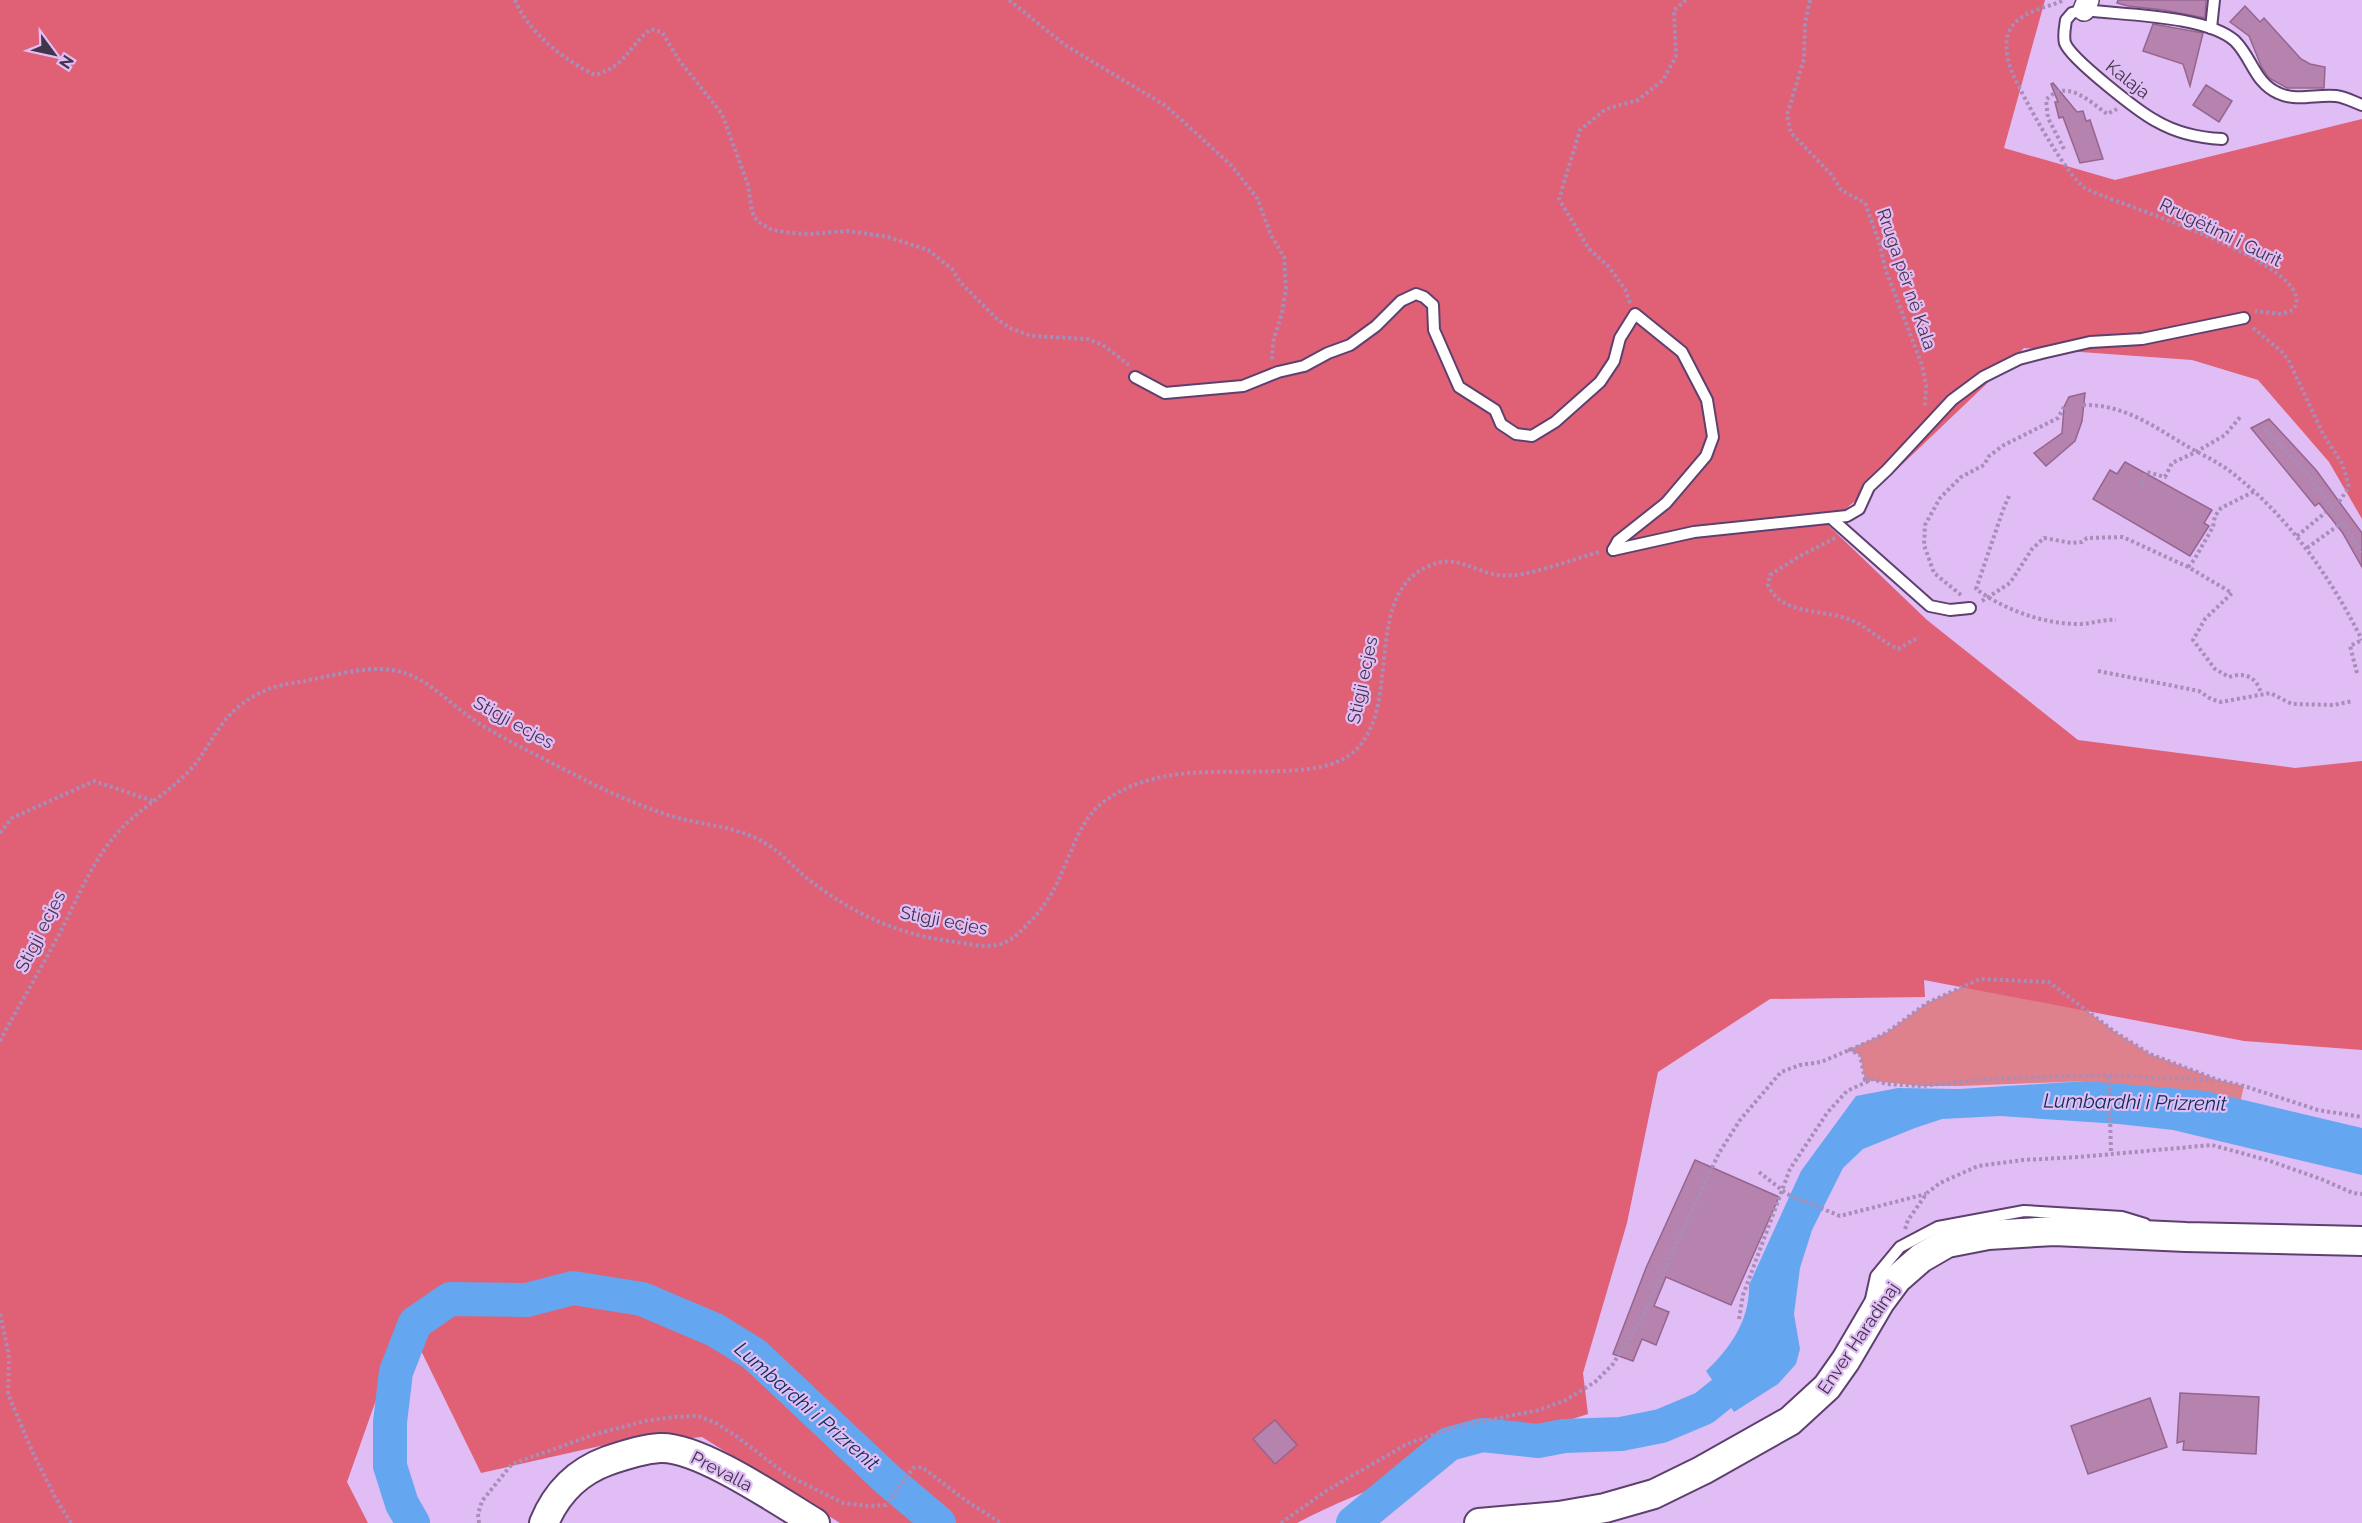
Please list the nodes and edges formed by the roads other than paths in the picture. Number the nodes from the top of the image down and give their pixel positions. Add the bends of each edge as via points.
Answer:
1 (2214, 0) edge
2 (2080, 3) edge
3 (2211, 28) junction
4 (2362, 105) edge
5 (2222, 139) dead end
6 (2244, 318) road end
7 (1135, 377) road end
8 (1832, 519) junction
9 (1970, 608) road end
10 (2186, 1237) junction
11 (2362, 1241) edge
12 (1867, 1323) junction
13 (544, 1523) edge
14 (815, 1523) edge
15 (1479, 1523) edge

1 - 3 lane
2 - 3 lane
2 - 5 lane, Kalaja via 2066,20 2065,42 2072,55 2156,121 2202,138
3 - 4 lane via 2235,41 2259,79 2275,92 2295,99 2337,96
6 - 8 lane via 2142,339 2090,342 2019,359 1983,376 1952,400 1869,487 1859,508
7 - 8 lane via 1165,393 1243,386 1304,366 1350,345 1401,301 1416,294 1433,305 1434,330 1459,387 1495,410 1501,424 1516,434 1532,436 1555,422 1600,382 1635,314 1682,352 1707,400 1713,437 1706,456 1690,477 1666,503 1618,541 1613,550 1694,532
8 - 9 lane via 1930,606
10 - 11 main road, Enver Haradinaj
10 - 12 main road, Enver Haradinaj via 2044,1231 1964,1238 1936,1249 1911,1266
10 - 12 lane via 2122,1217 2024,1211 1938,1227 1900,1247 1876,1276
12 - 15 main road, Enver Haradinaj via 1846,1360 1816,1399 1791,1420 1703,1470 1654,1494 1605,1508
13 - 14 main road, Prevalla via 554,1502 583,1472 632,1452 660,1448 675,1449 719,1466

